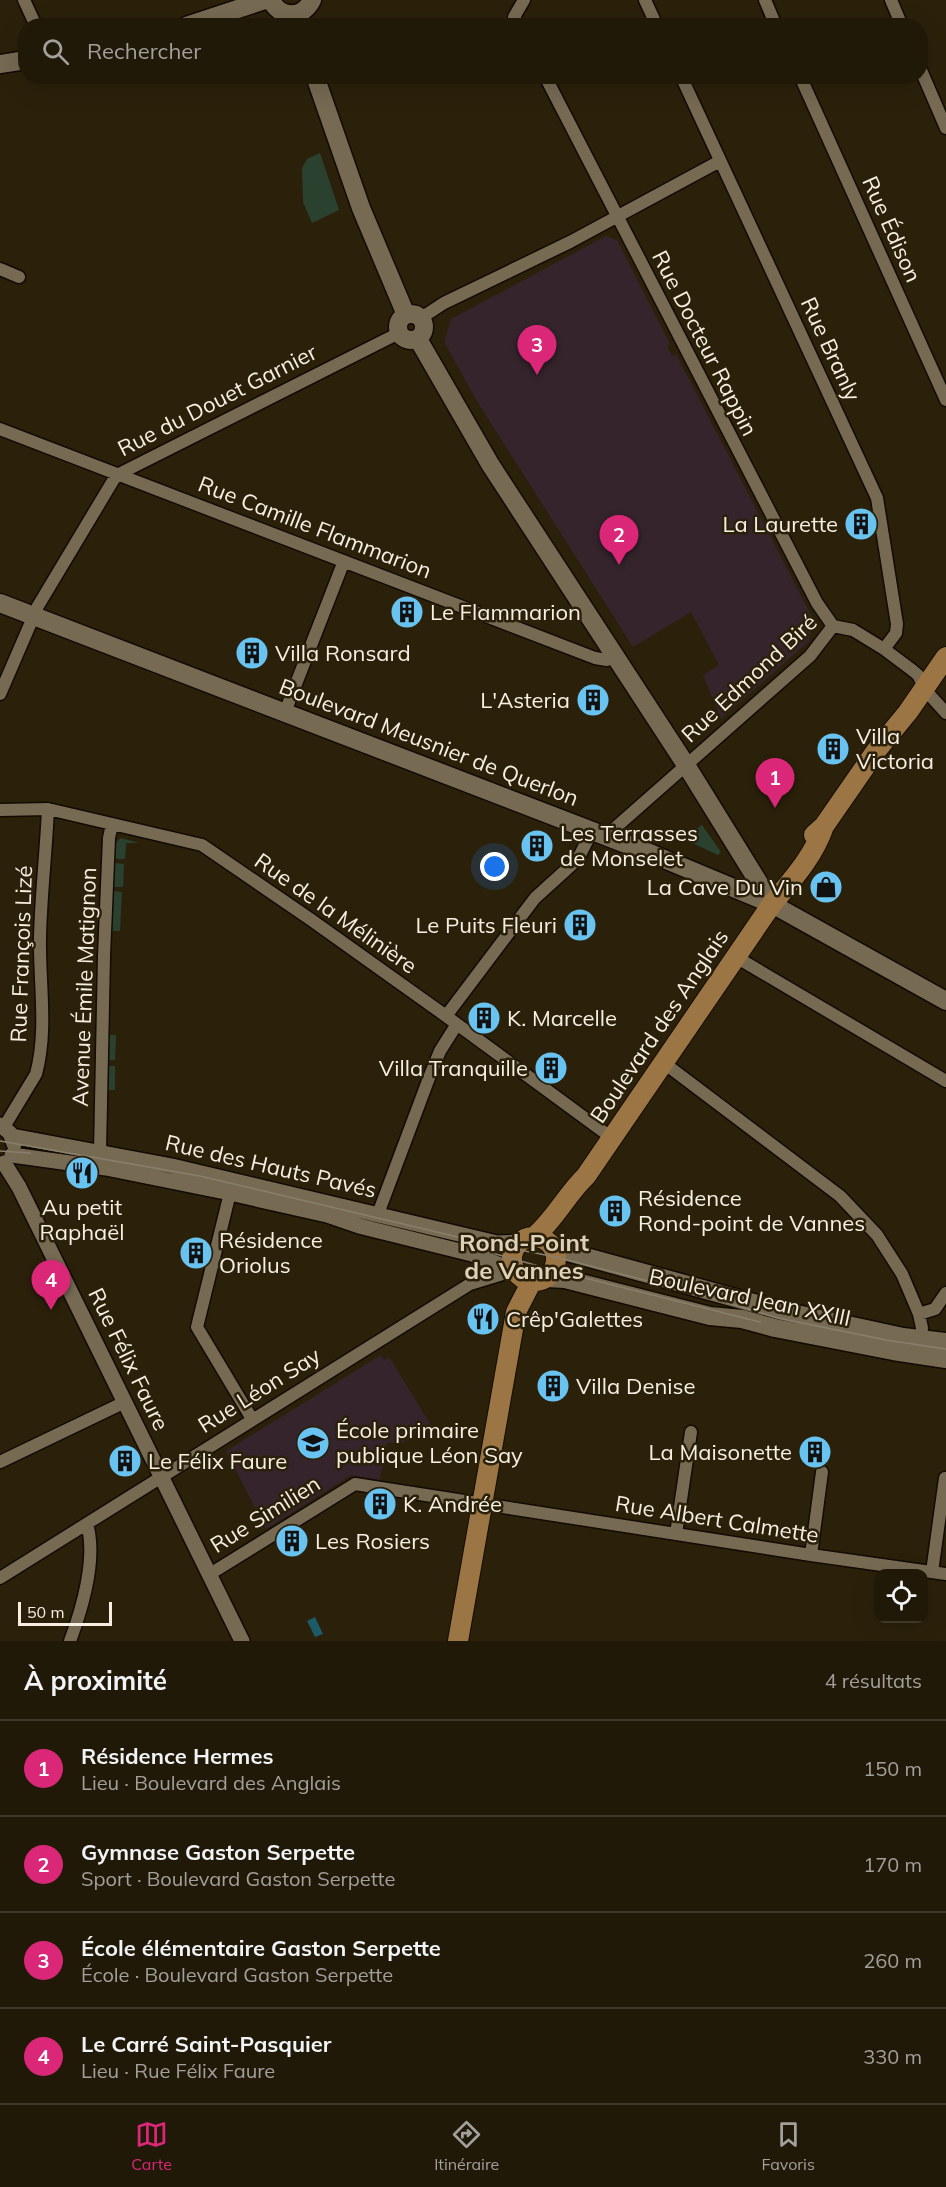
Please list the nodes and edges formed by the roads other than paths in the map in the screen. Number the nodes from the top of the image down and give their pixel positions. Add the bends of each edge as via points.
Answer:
1 (24, 0) edge
2 (265, 0) edge
3 (271, 0) edge
4 (312, 0) edge
5 (524, 0) edge
6 (645, 0) edge
7 (765, 0) edge
8 (891, 0) edge
9 (32, 18) edge
10 (210, 18) edge
11 (294, 18) edge
12 (299, 18) edge
13 (518, 18) edge
14 (653, 18) edge
15 (773, 18) edge
16 (899, 18) edge
17 (18, 61) edge
18 (0, 64) edge
19 (318, 84) edge
20 (549, 84) edge
21 (685, 84) edge
22 (804, 84) edge
23 (928, 84) edge
24 (946, 128) edge
25 (720, 161) junction
26 (617, 218) junction
27 (0, 269) edge
28 (19, 277) dead end
29 (414, 316) junction
30 (399, 333) junction
31 (418, 339) junction
32 (946, 400) edge
33 (0, 429) edge
34 (118, 474) junction
35 (344, 561) junction
36 (0, 603) edge
37 (33, 616) junction
38 (833, 626) junction
39 (946, 640) edge
40 (884, 649) junction
41 (946, 657) edge
42 (616, 658) junction
43 (922, 683) junction
44 (0, 694) edge
45 (285, 712) junction
46 (946, 713) edge
47 (686, 765) junction
48 (48, 809) junction
49 (0, 810) edge
50 (112, 824) junction
51 (592, 831) junction
52 (609, 837) junction
53 (772, 904) junction
54 (736, 957) junction
55 (946, 1001) edge
56 (446, 1016) junction
57 (457, 1024) junction
58 (664, 1063) junction
59 (946, 1081) edge
60 (6, 1130) edge
61 (612, 1138) junction
62 (100, 1152) junction
63 (5, 1161) edge
64 (230, 1192) junction
65 (378, 1214) junction
66 (540, 1242) junction
67 (483, 1259) junction
68 (527, 1274) junction
69 (484, 1280) junction
70 (946, 1293) edge
71 (919, 1314) junction
72 (921, 1340) junction
73 (946, 1342) edge
74 (946, 1359) edge
75 (125, 1402) junction
76 (252, 1419) junction
77 (691, 1432) dead end
78 (0, 1462) edge
79 (822, 1472) dead end
80 (162, 1476) junction
81 (945, 1478) edge
82 (483, 1505) junction
83 (87, 1524) junction
84 (676, 1534) junction
85 (811, 1555) junction
86 (932, 1572) junction
87 (210, 1574) junction
88 (946, 1574) edge
89 (0, 1578) edge
90 (69, 1641) edge
91 (242, 1641) edge
92 (458, 1641) edge

1 - 9 street
2 - 10 main road
3 - 11 main road via 281,12
4 - 12 main road
5 - 13 street
6 - 14 street
7 - 15 street
8 - 16 street
17 - 18 main road
19 - 29 main road via 360,208
20 - 26 street, Rue Docteur Rappin
21 - 25 street, Rue Branly
22 - 32 street, Rue Édison
23 - 24 street
25 - 26 street
25 - 40 street, Rue Branly via 877,498 897,624 896,633
26 - 29 street
26 - 38 street, Rue Docteur Rappin via 817,603
27 - 28 street
29 - 30 main road via 400,321
29 - 31 main road via 425,329
30 - 31 main road via 407,340
30 - 34 street, Rue du Douet Garnier
31 - 42 main road via 485,455
33 - 34 street, Rue Camille Flammarion
34 - 35 street, Rue Camille Flammarion
34 - 37 street, Rue du Douet Garnier
35 - 42 street, Rue Camille Flammarion via 595,658
35 - 45 street
36 - 37 main road, Boulevard Meusnier de Querlon
37 - 44 street, Rue du Douet Garnier
37 - 45 main road, Boulevard Meusnier de Querlon
38 - 40 street, Rue Edmond Biré via 849,628
38 - 47 street, Rue Edmond Biré via 810,656
39 - 43 main road, Boulevard des Anglais
40 - 43 street, Rue Edmond Biré via 912,670
41 - 43 main road, Boulevard des Anglais
42 - 47 main road
43 - 46 street, Rue Edmond Biré
43 - 53 main road, Boulevard des Anglais via 824,826 806,861
45 - 51 main road, Boulevard Meusnier de Querlon
47 - 52 street, Rue Edmond Biré
47 - 53 main road
48 - 49 street, Rue de la Mélinière
48 - 50 street, Rue de la Mélinière
48 - 60 street, Rue François Lizé via 38,1065
50 - 56 street, Rue de la Mélinière via 202,845
50 - 62 street, Avenue Émile Matignon via 104,956
51 - 52 main road, Boulevard Meusnier de Querlon
51 - 56 street via 578,860 535,898
52 - 53 main road, Boulevard Meusnier de Querlon
53 - 54 main road, Boulevard des Anglais
53 - 55 main road, Boulevard Meusnier de Querlon
54 - 58 main road, Boulevard des Anglais
54 - 59 street
56 - 57 street, Rue de la Mélinière
57 - 61 street, Rue de la Mélinière
57 - 65 street via 440,1051
58 - 61 main road, Boulevard des Anglais
58 - 71 street via 840,1196 877,1235 902,1274
60 - 62 street, Rue des Hauts Pavés
60 - 63 street via 14,1146
61 - 66 main road, Boulevard des Anglais via 586,1176 579,1194
62 - 65 street, Rue des Hauts Pavés
63 - 64 street, Rue des Hauts Pavés via 127,1172
63 - 75 street, Rue Félix Faure
64 - 67 street, Rue des Hauts Pavés
64 - 76 street via 197,1327
65 - 66 street, Rue des Hauts Pavés via 497,1243
66 - 68 main road via 512,1255
66 - 68 main road via 556,1257 555,1266
66 - 72 main road, Boulevard Jean XXIII via 783,1311
67 - 68 street, Rue des Hauts Pavés
67 - 69 street
68 - 69 street, Rue Léon Say via 506,1273
68 - 74 main road, Boulevard Jean XXIII via 565,1279 710,1316
68 - 82 main road via 516,1312
69 - 76 street, Rue Léon Say via 470,1284
70 - 71 street via 935,1310
71 - 72 street
72 - 73 main road, Boulevard Jean XXIII
75 - 78 street
75 - 80 street, Rue Félix Faure
76 - 80 street, Rue Léon Say
77 - 84 street
79 - 85 street
80 - 83 street, Rue Léon Say
80 - 87 street, Rue Félix Faure
81 - 86 street
82 - 84 street, Rue Albert Calmette
82 - 87 street, Rue Similien via 353,1484
82 - 92 main road
83 - 89 street, Rue Léon Say
83 - 90 street via 91,1541 85,1596
84 - 85 street, Rue Albert Calmette
85 - 86 street, Rue Albert Calmette
86 - 88 street, Rue Albert Calmette
87 - 91 street, Rue Félix Faure

